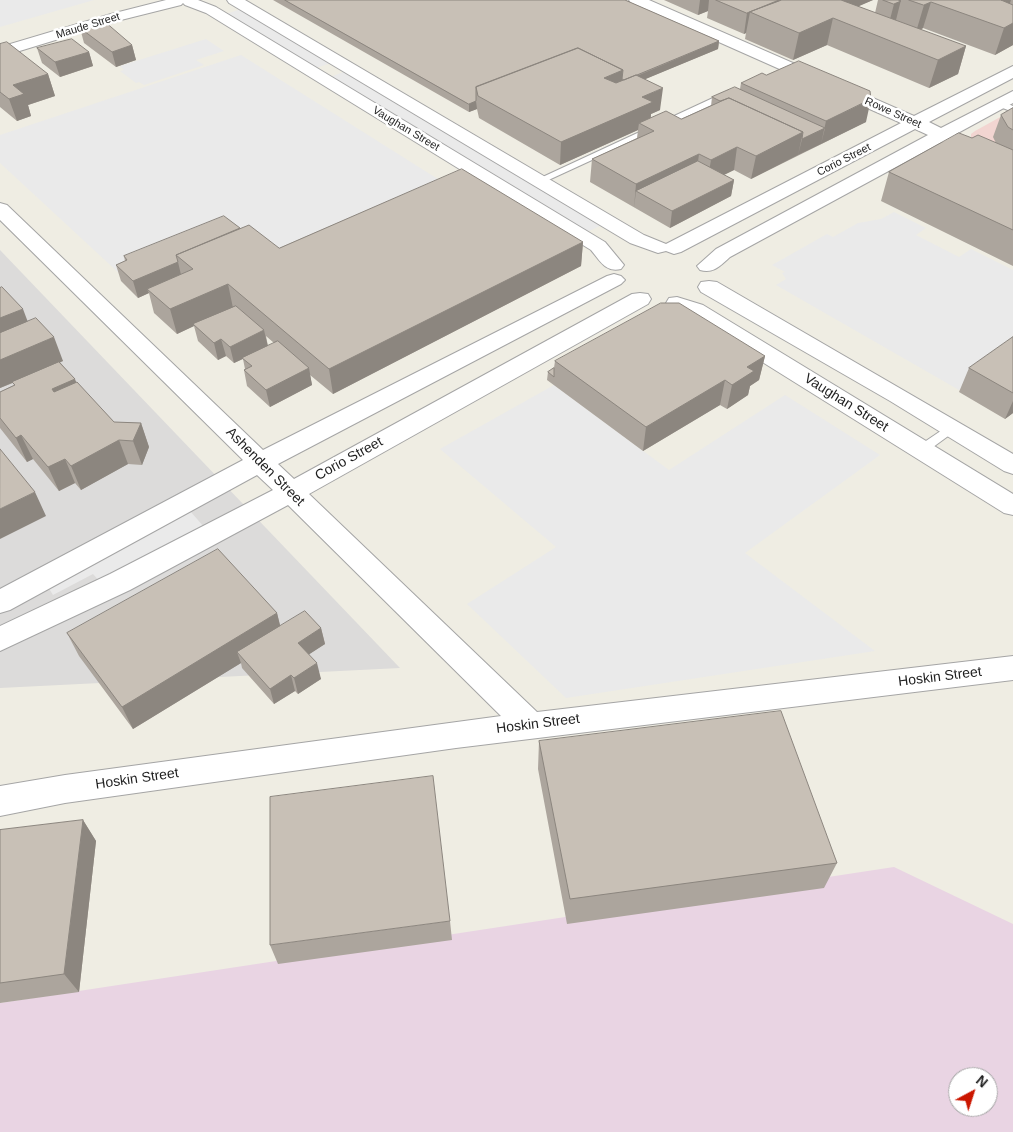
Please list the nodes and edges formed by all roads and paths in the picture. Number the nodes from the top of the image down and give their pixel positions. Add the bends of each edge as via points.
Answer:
1 (134, 0) edge
2 (234, 0) edge
3 (636, 0) edge
4 (186, 1) edge
5 (0, 40) edge
6 (0, 52) edge
7 (1013, 71) edge
8 (741, 88) edge
9 (1008, 103) edge
10 (916, 123) junction
11 (941, 135) junction
12 (1013, 167) edge
13 (539, 181) junction
14 (0, 209) edge
15 (666, 248) junction
16 (614, 272) junction
17 (708, 276) junction
18 (640, 299) junction
19 (677, 303) junction
20 (951, 428) junction
21 (921, 450) junction
22 (260, 462) junction
23 (1013, 466) edge
24 (290, 492) junction
25 (1013, 506) edge
26 (0, 602) edge
27 (0, 639) edge
28 (1013, 668) edge
29 (530, 725) junction
30 (0, 788) edge
31 (65, 790) junction
32 (0, 801) edge

1 - 5 street, Maude Street
2 - 13 street, Vaughan Street
3 - 10 street, Rowe Street via 782,69
4 - 6 street, Maude Street via 116,17
4 - 16 street, Vaughan Street via 211,10 598,246
7 - 10 street, Corio Street
8 - 13 lane
9 - 11 street, Corio Street
10 - 11 street, Rowe Street
10 - 15 street, Corio Street
11 - 12 street, Rowe Street
11 - 17 street, Corio Street via 723,253
13 - 15 street, Vaughan Street via 637,239
14 - 22 street, Ashenden Street
15 - 16 street via 635,250 619,259
15 - 17 street via 699,258
16 - 18 street via 624,291
16 - 22 street
17 - 19 street via 702,294
17 - 20 street
18 - 19 street
18 - 24 street, Corio Street
19 - 21 street, Vaughan Street via 695,310
20 - 21 lane
20 - 23 street
21 - 25 street, Vaughan Street
22 - 24 street, Ashenden Street
22 - 26 street
24 - 27 street, Corio Street via 120,582
24 - 29 street, Ashenden Street
28 - 29 street, Hoskin Street
29 - 31 street, Hoskin Street
30 - 31 street, Hoskin Street
31 - 32 street, Hoskin Street

